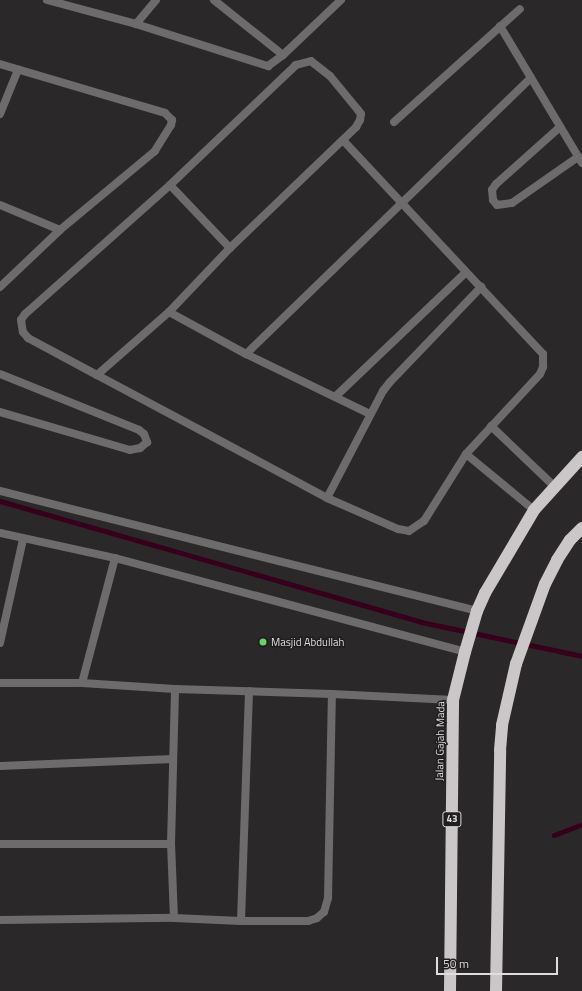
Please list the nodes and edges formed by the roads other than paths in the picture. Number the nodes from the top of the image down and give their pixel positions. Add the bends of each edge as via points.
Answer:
1 (47, 0) edge
2 (156, 0) edge
3 (214, 0) edge
4 (336, 2) edge
5 (72, 4) edge
6 (520, 9) dead end
7 (136, 24) junction
8 (500, 26) junction
9 (283, 55) junction
10 (0, 64) edge
11 (18, 70) junction
12 (531, 78) junction
13 (0, 114) edge
14 (394, 122) dead end
15 (560, 127) junction
16 (343, 140) junction
17 (580, 160) edge
18 (170, 185) junction
19 (401, 203) junction
20 (0, 205) edge
21 (60, 230) junction
22 (230, 248) junction
23 (465, 273) junction
24 (0, 287) edge
25 (481, 287) junction
26 (169, 312) junction
27 (246, 354) junction
28 (0, 374) edge
29 (97, 375) junction
30 (336, 396) junction
31 (0, 412) edge
32 (370, 414) junction
33 (491, 426) junction
34 (466, 454) junction
35 (582, 457) edge
36 (554, 486) junction
37 (0, 491) edge
38 (327, 498) junction
39 (534, 510) junction
40 (582, 528) edge
41 (0, 533) edge
42 (23, 539) junction
43 (115, 558) junction
44 (477, 611) junction
45 (2, 615) edge
46 (0, 643) edge
47 (465, 650) junction
48 (0, 683) edge
49 (82, 683) junction
50 (175, 689) junction
51 (249, 691) junction
52 (332, 694) junction
53 (453, 700) junction
54 (173, 759) junction
55 (0, 766) edge
56 (0, 844) edge
57 (171, 844) junction
58 (174, 918) junction
59 (0, 920) edge
60 (241, 921) junction
61 (450, 991) edge
62 (496, 991) edge

1 - 5 street
2 - 7 street
3 - 9 street
4 - 9 street
5 - 7 street
6 - 8 street
7 - 9 street via 268,66
8 - 12 street
8 - 14 street
10 - 11 street
11 - 13 street
11 - 21 street via 166,113 172,120 155,151
12 - 15 street
12 - 19 street
15 - 17 street
15 - 17 street via 496,184 491,195 493,200 497,205 512,203
16 - 18 street via 356,127 361,114 330,76 311,61 303,62 274,84
16 - 19 street
16 - 22 street
18 - 22 street
18 - 29 street via 25,314 22,320 23,332 28,338
19 - 23 street
19 - 27 street
20 - 21 street
21 - 24 street
22 - 26 street
23 - 25 street
23 - 30 street
25 - 32 street via 390,382
25 - 33 street via 543,354 544,359 540,374
26 - 27 street
26 - 29 street
27 - 30 street
28 - 31 street via 140,430 147,442 140,448 130,450
29 - 38 street
30 - 32 street
32 - 38 street
33 - 34 street
33 - 36 street
34 - 38 street via 424,521 409,531 398,529
34 - 39 street
35 - 36 highway, Jalan Gajah Mada / 43
36 - 39 highway, Jalan Gajah Mada / 43
37 - 44 street
39 - 44 highway, Jalan Gajah Mada / 43 via 494,576
40 - 62 highway via 570,540 545,584 516,664 502,725
41 - 42 street
42 - 43 street
42 - 45 street
43 - 47 street
43 - 49 street
44 - 47 highway, Jalan Gajah Mada / 43
45 - 46 street
47 - 53 highway, Jalan Gajah Mada / 43
48 - 49 street
49 - 50 street
50 - 51 street
50 - 54 street
51 - 52 street
51 - 60 street
52 - 53 street
52 - 60 street via 328,898 324,912 308,921
53 - 61 highway, Jalan Gajah Mada / 43
54 - 55 street
54 - 57 street
56 - 57 street
57 - 58 street
58 - 59 street
58 - 60 street

